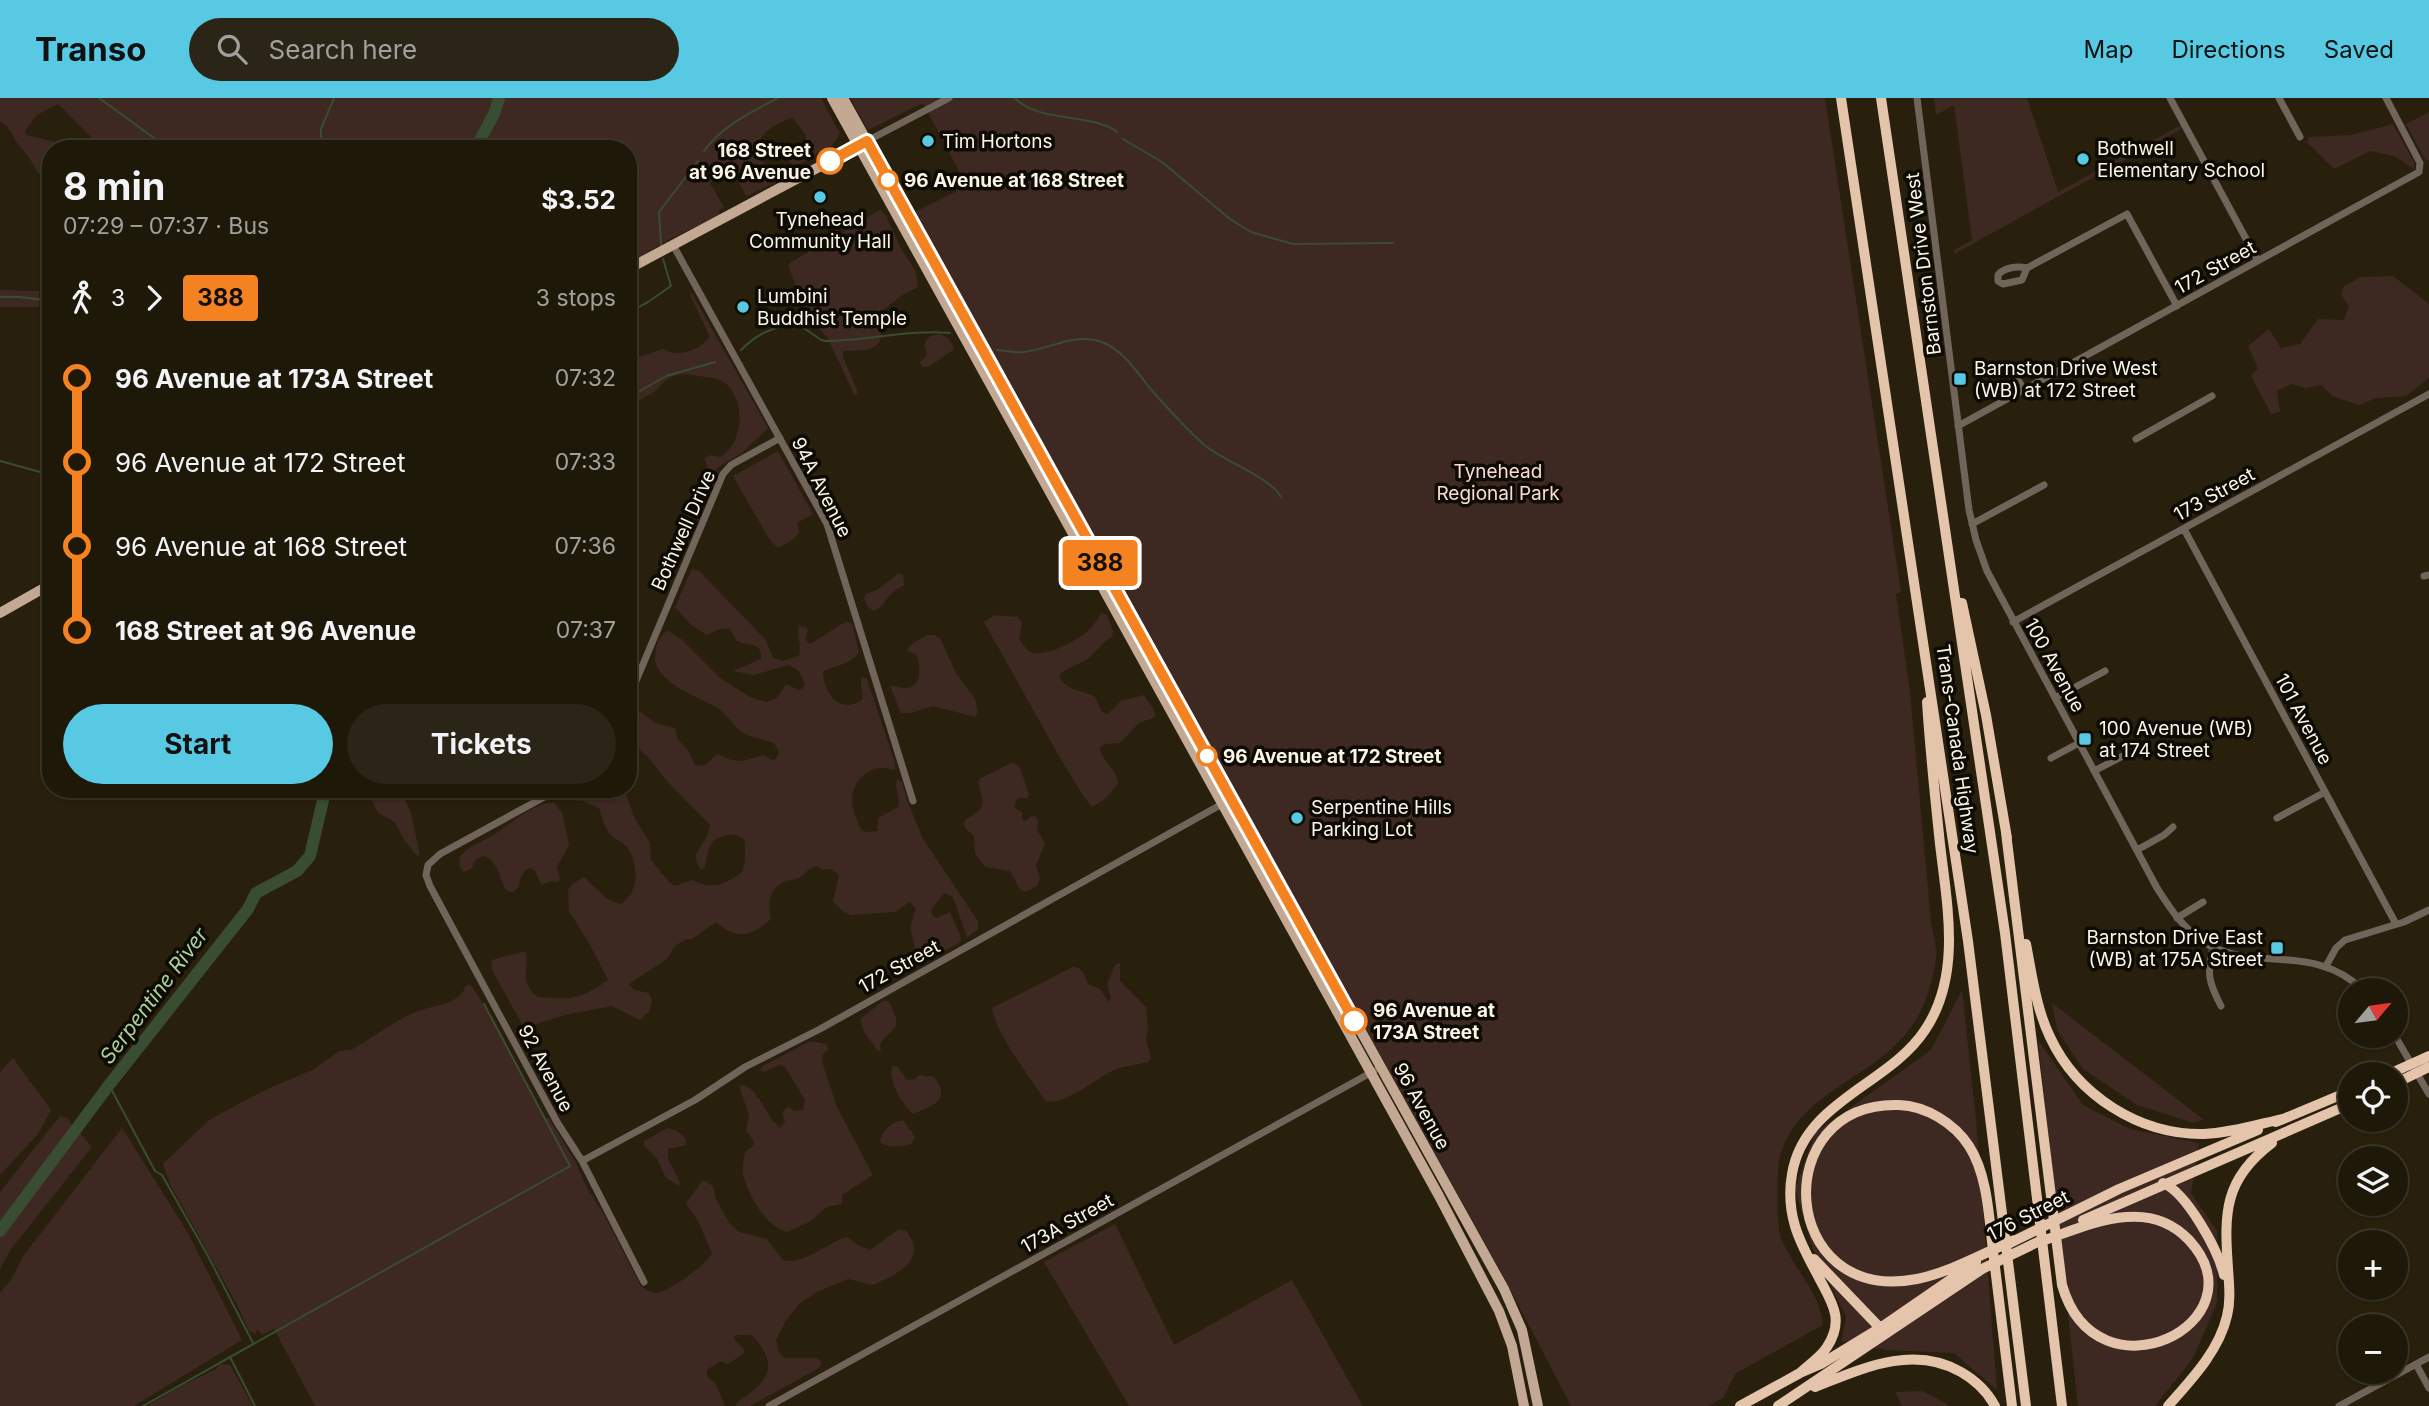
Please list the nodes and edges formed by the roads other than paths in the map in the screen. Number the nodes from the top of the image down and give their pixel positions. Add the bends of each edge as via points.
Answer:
1 (832, 98) edge
2 (843, 98) edge
3 (949, 98) edge
4 (1841, 98) edge
5 (1881, 98) edge
6 (1917, 98) edge
7 (2170, 98) edge
8 (2279, 98) edge
9 (2386, 98) edge
10 (2300, 137) dead end
11 (862, 144) junction
12 (673, 244) junction
13 (2258, 261) junction
14 (637, 264) edge
15 (2027, 268) dead end
16 (2177, 306) junction
17 (2017, 378) dead end
18 (2024, 390) junction
19 (2429, 394) edge
20 (2213, 396) dead end
21 (1958, 426) junction
22 (780, 438) junction
23 (2136, 439) dead end
24 (2043, 485) dead end
25 (1942, 507) junction
26 (1972, 524) junction
27 (2184, 529) junction
28 (42, 589) edge
29 (0, 613) edge
30 (2013, 622) junction
31 (1922, 626) junction
32 (2105, 671) dead end
33 (637, 679) edge
34 (2055, 698) junction
35 (2079, 743) junction
36 (2144, 745) dead end
37 (2051, 758) dead end
38 (2094, 771) junction
39 (2325, 792) junction
40 (541, 798) edge
41 (913, 801) dead end
42 (1227, 802) junction
43 (2277, 818) dead end
44 (2174, 827) dead end
45 (2006, 833) junction
46 (2137, 850) junction
47 (2203, 902) dead end
48 (2429, 910) edge
49 (2177, 918) junction
50 (2396, 925) junction
51 (2213, 947) junction
52 (2326, 967) junction
53 (2348, 978) edge
54 (2221, 1006) dead end
55 (2402, 1048) edge
56 (2429, 1056) edge
57 (2408, 1065) edge
58 (2429, 1067) edge
59 (1376, 1070) junction
60 (2408, 1077) edge
61 (2429, 1094) edge
62 (2338, 1096) edge
63 (2338, 1109) edge
64 (2282, 1119) junction
65 (2288, 1132) junction
66 (582, 1161) junction
67 (2167, 1184) junction
68 (2077, 1209) junction
69 (2068, 1230) junction
70 (1802, 1243) junction
71 (1981, 1261) junction
72 (644, 1282) dead end
73 (2230, 1298) junction
74 (1883, 1331) junction
75 (2103, 1351) dead end
76 (2167, 1351) dead end
77 (2429, 1357) edge
78 (2416, 1364) junction
79 (1800, 1373) junction
80 (2429, 1388) edge
81 (1800, 1394) junction
82 (769, 1406) edge
83 (1524, 1406) edge
84 (1538, 1406) edge
85 (1740, 1406) edge
86 (1778, 1406) edge
87 (1995, 1406) edge
88 (2012, 1406) edge
89 (2026, 1406) edge
90 (2062, 1406) edge
91 (2168, 1406) edge
92 (2339, 1406) edge

1 - 11 main road, 96 Avenue
2 - 11 main road, 96 Avenue
3 - 11 street
4 - 31 highway, Trans-Canada Highway
5 - 25 highway, Trans-Canada Highway
6 - 21 street, Barnston Drive West
7 - 13 street
8 - 10 street
9 - 13 street, 172 Street via 2420,170
11 - 12 main road
11 - 42 main road, 96 Avenue
12 - 14 main road
12 - 22 street, 94A Avenue
13 - 16 street, 172 Street
15 - 16 street via 2127,214
16 - 18 street, 172 Street
17 - 18 street
18 - 21 street, 172 Street
19 - 27 street, 173 Street
20 - 23 street
21 - 26 street, 100 Avenue
22 - 33 street, Bothwell Drive via 723,474
22 - 41 street, 94A Avenue via 829,529
24 - 26 street
25 - 45 highway
25 - 90 highway, Trans-Canada Highway via 2005,933
26 - 30 street, 100 Avenue via 1982,559
27 - 30 street, 173 Street
27 - 39 street, 101 Avenue
28 - 29 main road
30 - 34 street, 100 Avenue
31 - 70 highway via 1949,933 1945,984 1933,1017 1912,1046 1830,1110 1805,1139 1794,1161 1790,1191
31 - 89 highway, Trans-Canada Highway via 1968,940
32 - 34 street
34 - 35 street, 100 Avenue
35 - 37 street
35 - 38 street, 100 Avenue
36 - 38 street
38 - 46 street, 100 Avenue
39 - 43 street
39 - 50 street, 101 Avenue
40 - 66 street, 92 Avenue via 444,851 427,867 430,886
42 - 59 main road, 96 Avenue
42 - 66 street, 172 Street
44 - 46 street
45 - 64 highway via 2039,1007 2050,1038 2076,1077 2115,1110 2171,1131 2217,1133
45 - 75 highway via 2062,1285 2076,1325
46 - 49 street, 100 Avenue
47 - 49 street
48 - 50 street
49 - 51 street, 100 Avenue
50 - 52 street via 2345,940
51 - 52 street
51 - 54 street via 2208,976
52 - 53 street
55 - 61 street
56 - 57 highway
58 - 60 highway
59 - 82 street, 173A Street
59 - 83 main road, 96 Avenue via 1499,1311 1512,1346
59 - 84 main road, 96 Avenue via 1510,1303 1530,1358
62 - 64 highway, 176 Street
63 - 65 highway, 176 Street
64 - 68 highway, 176 Street
65 - 67 highway, 176 Street
65 - 73 highway via 2249,1162 2231,1191 2226,1211
66 - 72 street, 92 Avenue
67 - 68 highway via 2157,1182
67 - 69 highway, 176 Street
67 - 73 highway via 2206,1236
68 - 71 highway, 176 Street
69 - 71 highway, 176 Street
69 - 76 highway via 2112,1218 2148,1217 2168,1224 2191,1242 2204,1269 2206,1301 2189,1334
70 - 74 highway
70 - 79 highway via 1836,1316 1827,1348
71 - 74 highway, 176 Street
71 - 88 highway via 1903,1281 1865,1277 1839,1264 1815,1236 1805,1200 1810,1163 1828,1133 1853,1114 1870,1108 1908,1105 1946,1122 1969,1147 1986,1199
73 - 91 highway via 2217,1343
74 - 79 highway, 176 Street
74 - 81 highway, 176 Street
77 - 78 street
78 - 80 street
78 - 92 street
79 - 85 highway, 176 Street
81 - 86 highway, 176 Street
81 - 87 highway via 1872,1366 1925,1359 1969,1376

